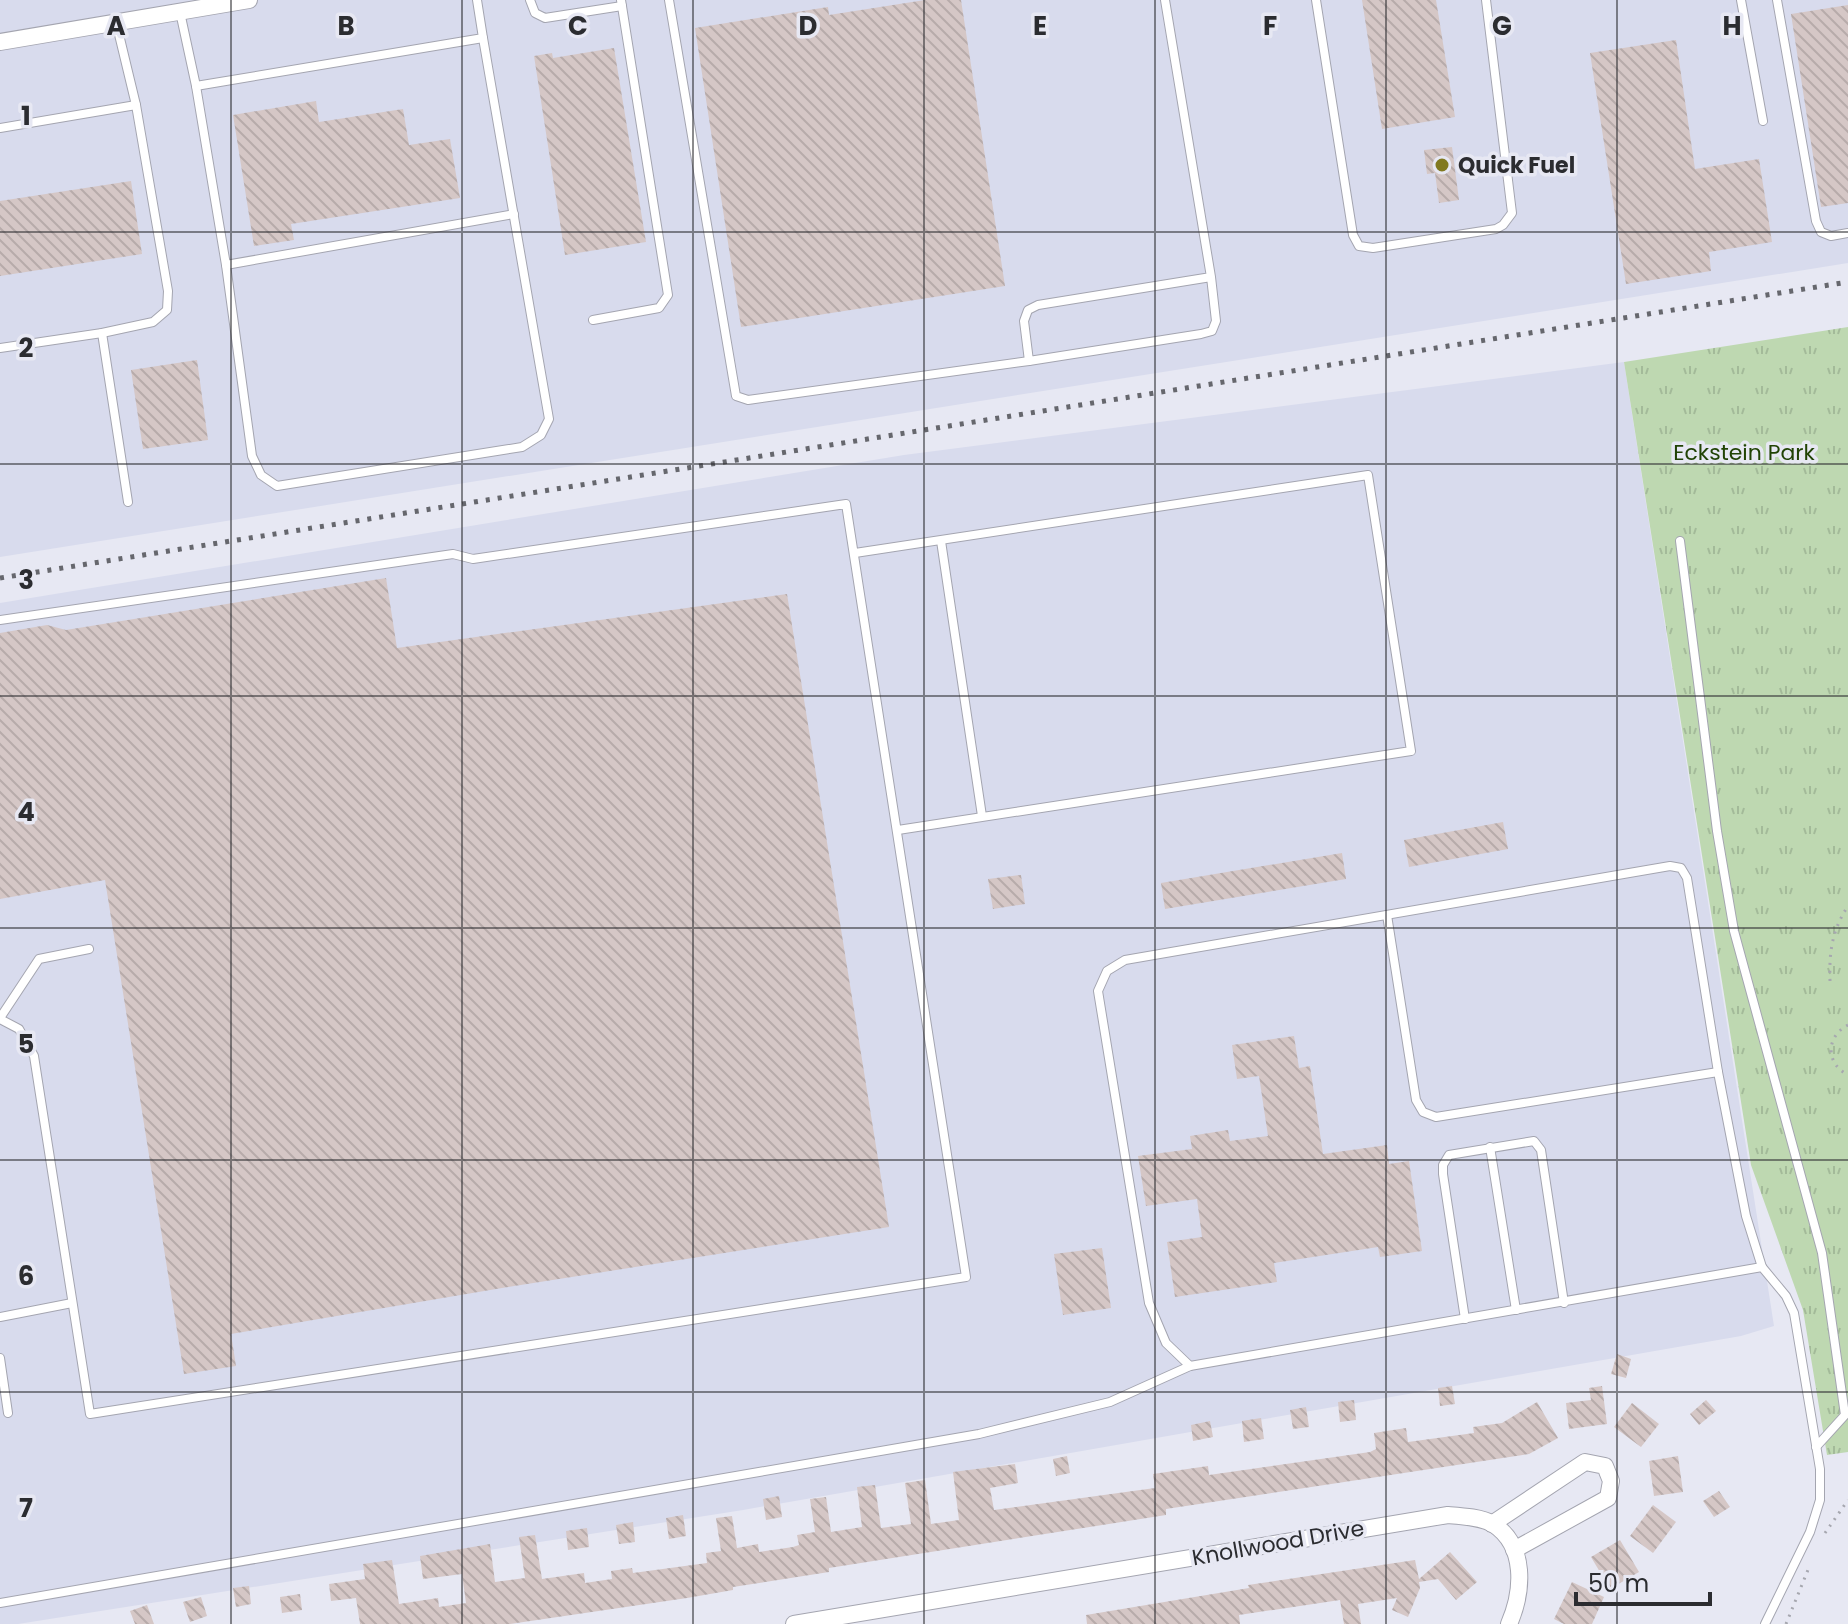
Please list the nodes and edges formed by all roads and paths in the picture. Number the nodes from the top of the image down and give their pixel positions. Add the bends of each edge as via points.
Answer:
1 (249, 0) edge
2 (477, 0) edge
3 (530, 0) edge
4 (669, 0) edge
5 (1165, 0) edge
6 (1316, 0) edge
7 (1486, 0) edge
8 (1741, 0) edge
9 (1777, 0) edge
10 (621, 3) edge
11 (180, 12) junction
12 (116, 22) junction
13 (483, 38) junction
14 (0, 42) edge
15 (196, 86) junction
16 (136, 105) junction
17 (1763, 121) dead end
18 (0, 128) edge
19 (514, 214) junction
20 (1848, 233) edge
21 (226, 265) junction
22 (1211, 277) junction
23 (593, 320) dead end
24 (102, 333) junction
25 (0, 348) edge
26 (1029, 361) junction
27 (128, 502) dead end
28 (941, 541) junction
29 (1680, 541) dead end
30 (855, 553) junction
31 (0, 620) edge
32 (982, 816) junction
33 (898, 830) junction
34 (1848, 906) edge
35 (1387, 915) junction
36 (89, 949) dead end
37 (1830, 981) dead end
38 (0, 1018) edge
39 (1848, 1025) edge
40 (1718, 1072) junction
41 (1848, 1075) edge
42 (1490, 1147) junction
43 (1762, 1267) junction
44 (72, 1303) junction
45 (1564, 1303) junction
46 (1516, 1310) junction
47 (0, 1317) edge
48 (1465, 1319) junction
49 (0, 1358) edge
50 (1190, 1366) junction
51 (8, 1413) dead end
52 (1816, 1447) junction
53 (1848, 1500) edge
54 (1492, 1524) junction
55 (1824, 1535) dead end
56 (1514, 1550) junction
57 (1813, 1558) dead end
58 (0, 1603) edge
59 (794, 1624) edge
60 (1509, 1624) edge
61 (1765, 1624) edge
62 (1786, 1624) edge

1 - 11 street
2 - 13 lane
3 - 10 lane via 535,13 545,18
4 - 26 lane via 736,396 748,400
5 - 22 lane
6 - 7 lane via 1353,235 1359,246 1373,248 1496,229 1512,213
8 - 17 lane
9 - 20 lane via 1816,221 1821,232 1831,236
10 - 23 lane via 668,295 659,308
11 - 12 street
11 - 15 lane
12 - 14 street
12 - 16 lane
13 - 15 lane
13 - 19 lane
15 - 21 lane
16 - 18 lane
16 - 24 lane via 167,310 153,322
19 - 21 lane
19 - 21 lane via 549,419 541,435 522,447 277,486 261,475 252,456
22 - 26 lane via 1038,305 1028,310 1024,321
22 - 26 lane via 1216,321 1212,331
24 - 25 lane
24 - 27 lane
28 - 30 lane
28 - 32 lane
28 - 32 lane via 1368,475 1411,751
29 - 52 lane via 1734,931 1822,1253 1845,1415
30 - 31 lane via 846,504
30 - 33 lane
32 - 33 lane
33 - 44 lane via 966,1277 90,1414
34 - 37 path via 1832,936
35 - 40 lane via 1416,1100 1423,1112 1436,1117
35 - 40 lane via 1681,868 1687,878
35 - 50 lane via 1125,960 1107,971 1098,991 1149,1303 1166,1343
36 - 38 lane via 39,959
38 - 44 lane via 19,1029 34,1056
39 - 41 path via 1835,1035 1831,1053 1837,1069
40 - 43 lane via 1746,1216
42 - 45 lane via 1534,1141 1541,1150
42 - 46 lane
42 - 48 lane via 1449,1155 1443,1165
43 - 45 lane
43 - 52 lane via 1794,1313
44 - 47 lane
45 - 46 lane
46 - 48 lane
48 - 50 lane
49 - 51 lane
50 - 58 lane via 1110,1402 979,1434
52 - 61 lane via 1820,1500
53 - 55 path
54 - 56 street
54 - 56 street via 1585,1462 1605,1466 1611,1481 1608,1498
54 - 59 street, Knollwood Drive via 1463,1516 1437,1517
56 - 60 street via 1520,1584
57 - 62 path

